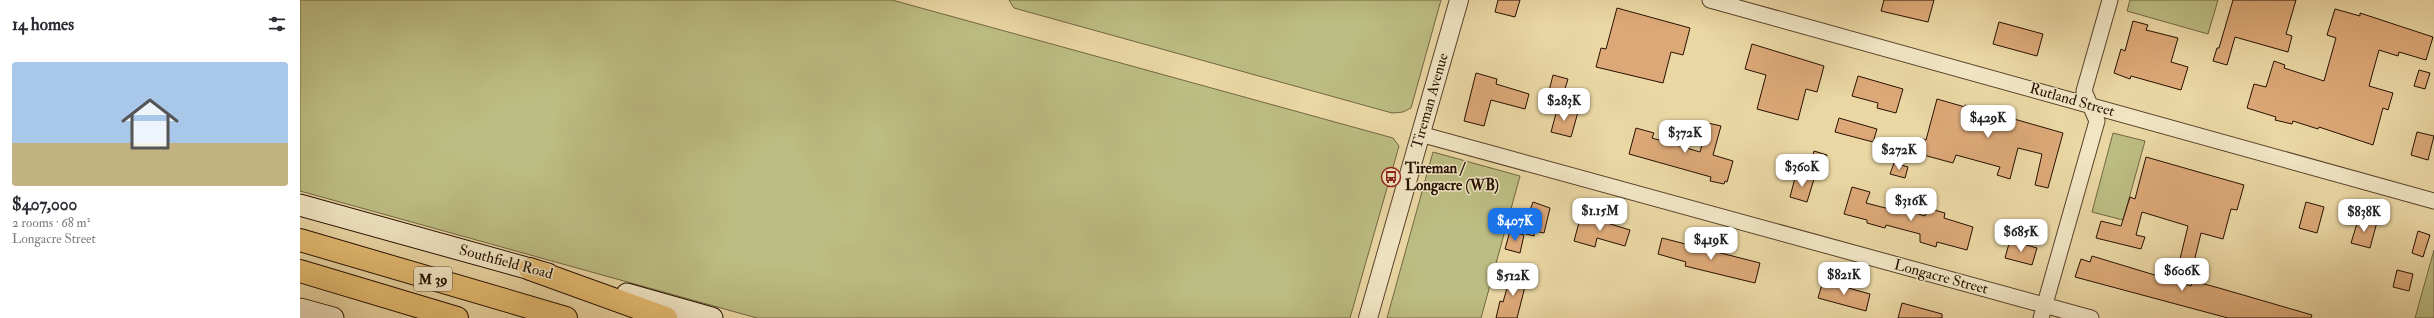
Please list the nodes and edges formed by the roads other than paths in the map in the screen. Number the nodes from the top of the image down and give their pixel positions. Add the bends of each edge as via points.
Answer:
1 (1459, 0) edge
2 (1710, 0) edge
3 (2110, 0) edge
4 (2091, 106) junction
5 (1420, 134) junction
6 (2434, 201) edge
7 (300, 205) edge
8 (300, 240) edge
9 (530, 269) junction
10 (300, 271) edge
11 (300, 309) edge
12 (2042, 312) edge
13 (333, 318) edge
14 (456, 318) edge
15 (566, 318) edge
16 (666, 318) edge
17 (712, 318) edge
18 (1368, 318) edge
19 (2091, 318) edge

1 - 5 street, Tireman Avenue
2 - 4 street, Rutland Street
3 - 4 street via 2084,91
4 - 6 street, Rutland Street
4 - 12 street via 2097,121
5 - 12 street, Longacre Street
5 - 18 street, Tireman Avenue
7 - 9 main road, Southfield Road
8 - 15 highway, M 39
9 - 16 highway
9 - 17 main road, Southfield Road
10 - 14 highway, M 39
11 - 13 main road
12 - 19 street, Longacre Street

